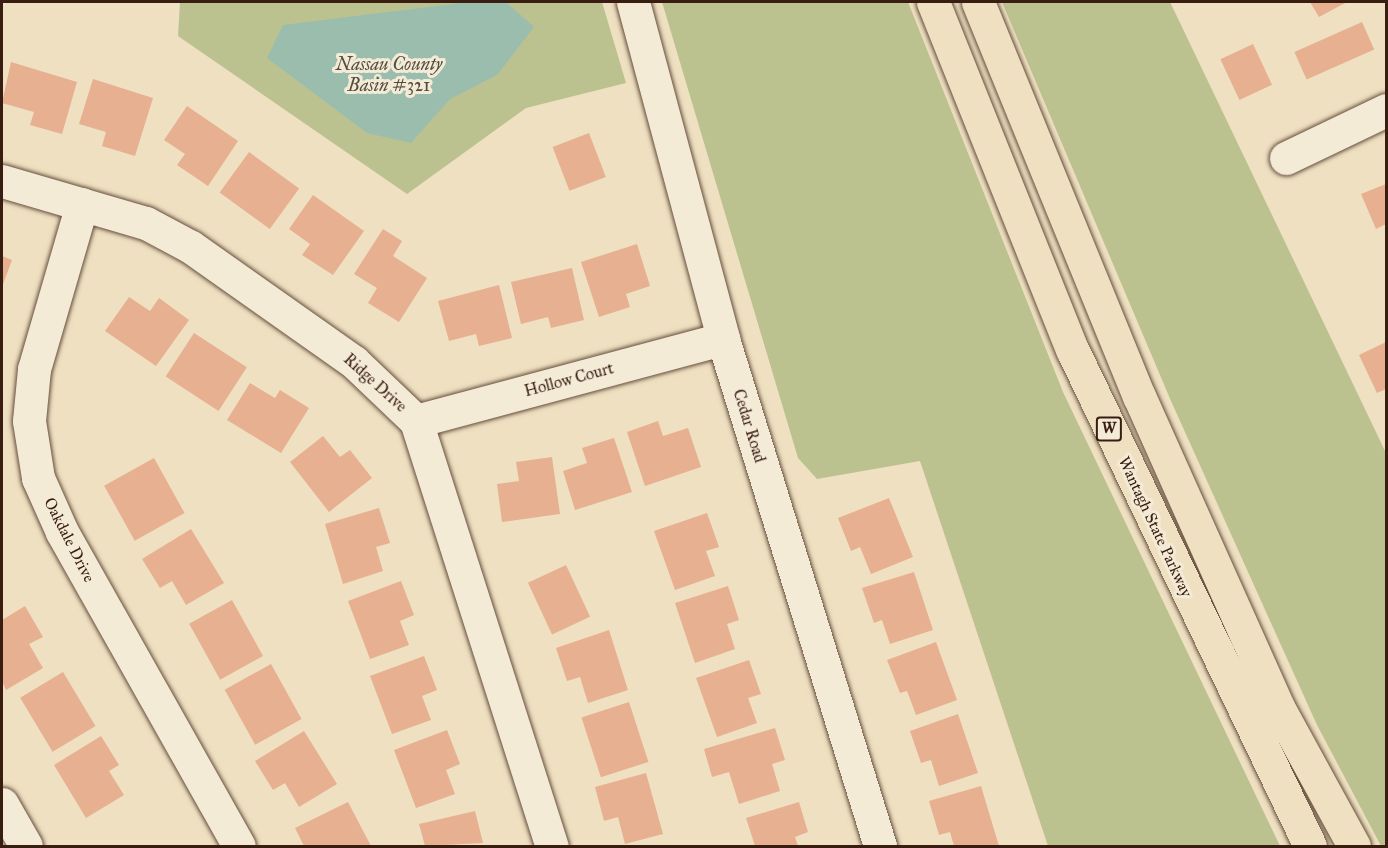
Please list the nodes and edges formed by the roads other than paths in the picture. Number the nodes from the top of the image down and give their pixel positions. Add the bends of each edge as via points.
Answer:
1 (633, 2) edge
2 (933, 2) edge
3 (978, 2) edge
4 (1386, 110) edge
5 (1286, 158) dead end
6 (2, 181) edge
7 (82, 204) junction
8 (723, 339) junction
9 (416, 421) junction
10 (2, 804) edge
11 (26, 846) edge
12 (239, 846) edge
13 (552, 846) edge
14 (879, 846) edge
15 (1310, 846) edge
16 (1354, 846) edge

1 - 8 street, Cedar Road
2 - 15 highway, Wantagh State Parkway / W via 1072,349
3 - 16 highway, W via 1144,407 1280,709
4 - 5 street
6 - 7 street, Ridge Drive
7 - 9 street, Ridge Drive via 146,223 191,247 354,362
7 - 12 street, Oakdale Drive via 34,369 29,421 38,478 62,532
8 - 9 street, Hollow Court
8 - 14 street, Cedar Road
9 - 13 street, Ridge Drive
10 - 11 street

